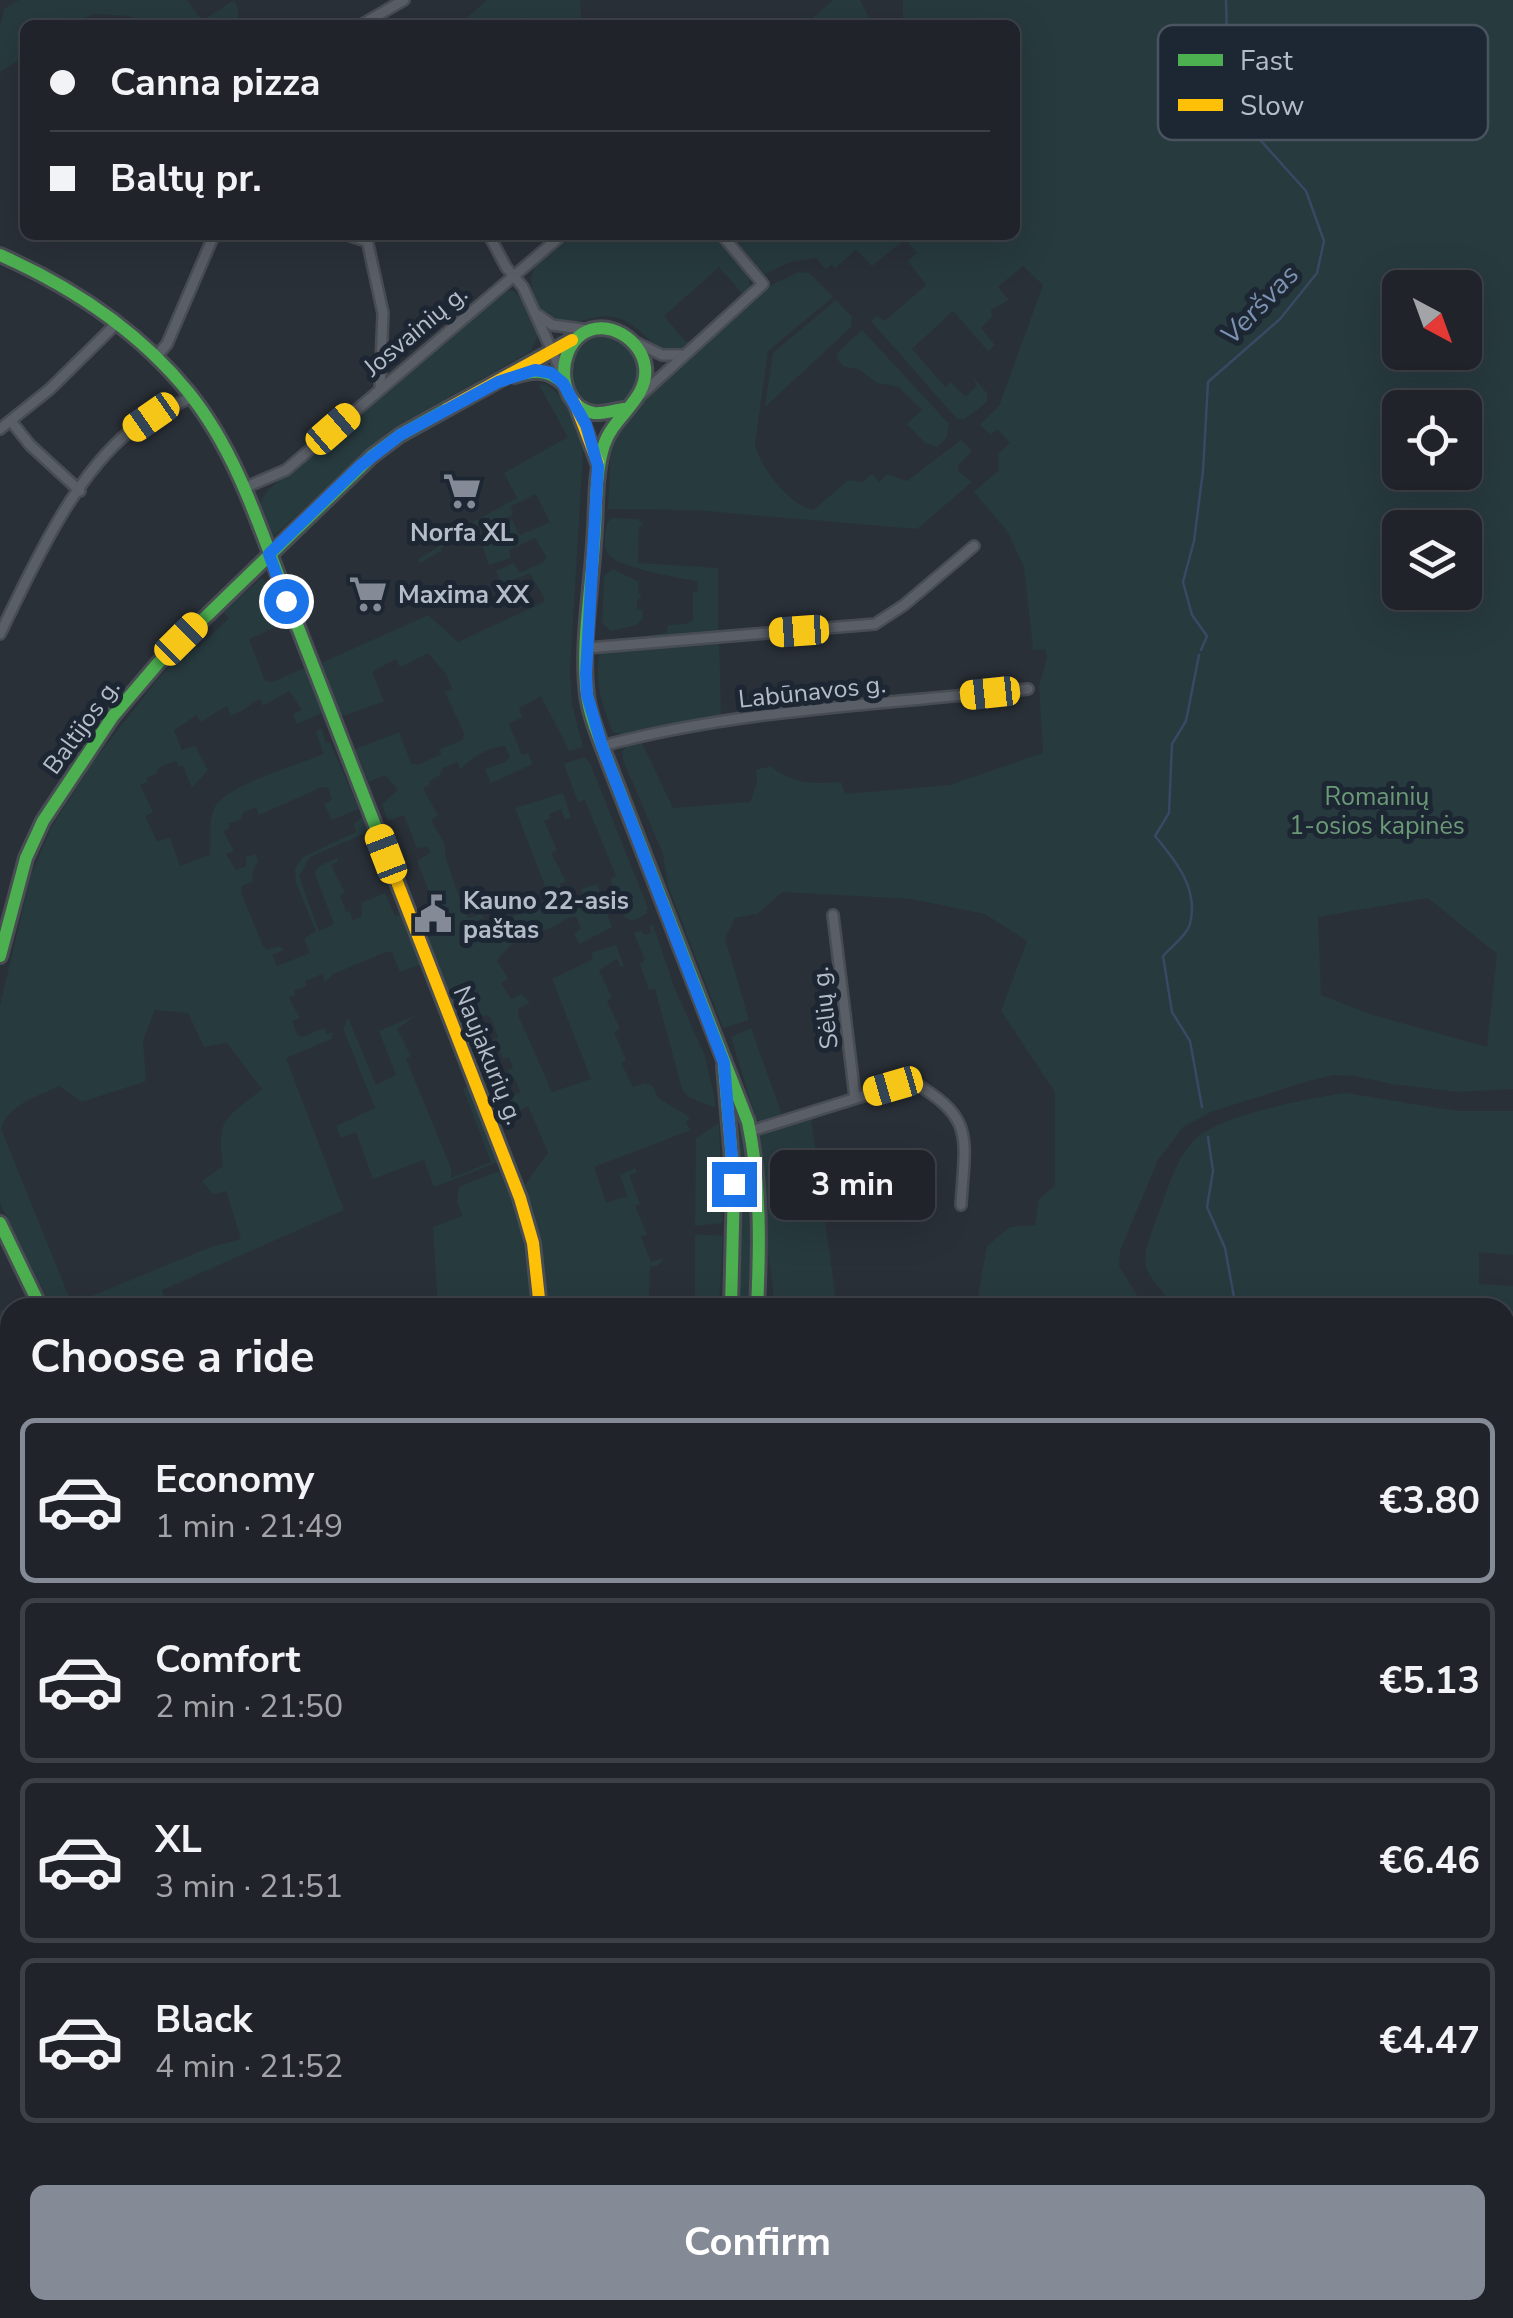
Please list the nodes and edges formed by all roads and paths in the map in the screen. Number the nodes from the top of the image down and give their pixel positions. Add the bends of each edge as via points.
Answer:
1 (404, 0) edge
2 (373, 20) edge
3 (212, 240) edge
4 (366, 240) edge
5 (491, 240) edge
6 (556, 240) edge
7 (726, 240) edge
8 (0, 255) edge
9 (514, 276) junction
10 (533, 309) junction
11 (116, 324) junction
12 (589, 333) junction
13 (633, 341) junction
14 (552, 349) junction
15 (686, 354) junction
16 (155, 358) junction
17 (562, 378) junction
18 (498, 382) junction
19 (380, 388) junction
20 (192, 396) junction
21 (574, 402) junction
22 (629, 405) junction
23 (11, 421) junction
24 (0, 429) edge
25 (598, 466) junction
26 (244, 488) junction
27 (80, 491) junction
28 (974, 546) dead end
29 (269, 554) junction
30 (0, 634) edge
31 (588, 648) junction
32 (1028, 689) dead end
33 (602, 746) junction
34 (834, 914) dead end
35 (0, 956) edge
36 (724, 1063) junction
37 (855, 1098) junction
38 (751, 1131) junction
39 (961, 1204) dead end
40 (0, 1223) edge
41 (36, 1298) edge
42 (539, 1298) edge
43 (731, 1298) edge
44 (758, 1298) edge

1 - 2 street
3 - 16 street
4 - 19 street via 383,313
5 - 9 street
6 - 9 street, Josvainių g.
7 - 15 street via 763,284
8 - 11 street via 34,269
9 - 10 street
9 - 19 street, Josvainių g.
10 - 12 street via 552,325
10 - 14 street
11 - 16 street
11 - 23 street
12 - 13 street via 618,332
12 - 14 street, Baltijos g.
12 - 17 street via 567,350
13 - 15 street via 662,356
13 - 22 street via 646,364 642,391
14 - 17 street
14 - 18 street, Baltijos g.
15 - 22 street
16 - 20 street
17 - 18 street, Baltijos g. via 535,370
17 - 21 street
18 - 29 street, Baltijos g. via 400,435
19 - 26 street, Josvainių g. via 286,470
20 - 26 street
20 - 27 street via 130,432
21 - 22 street via 598,413
21 - 25 street
22 - 25 street via 606,438
23 - 24 street
23 - 27 street
25 - 31 street
26 - 29 street, Naujakurių g.
27 - 30 street
28 - 31 street via 875,624
29 - 35 street, Baltijos g. via 158,662 82,759 26,858
29 - 42 street, Naujakurių g. via 520,1198
31 - 33 street via 587,695
32 - 33 street, Labūnavos g. via 724,720
33 - 36 street
34 - 37 street, Sėlių g.
36 - 38 street
36 - 43 street via 734,1184
37 - 38 street
37 - 39 street via 911,1081 954,1111 964,1128
38 - 44 street via 759,1184
40 - 41 street

